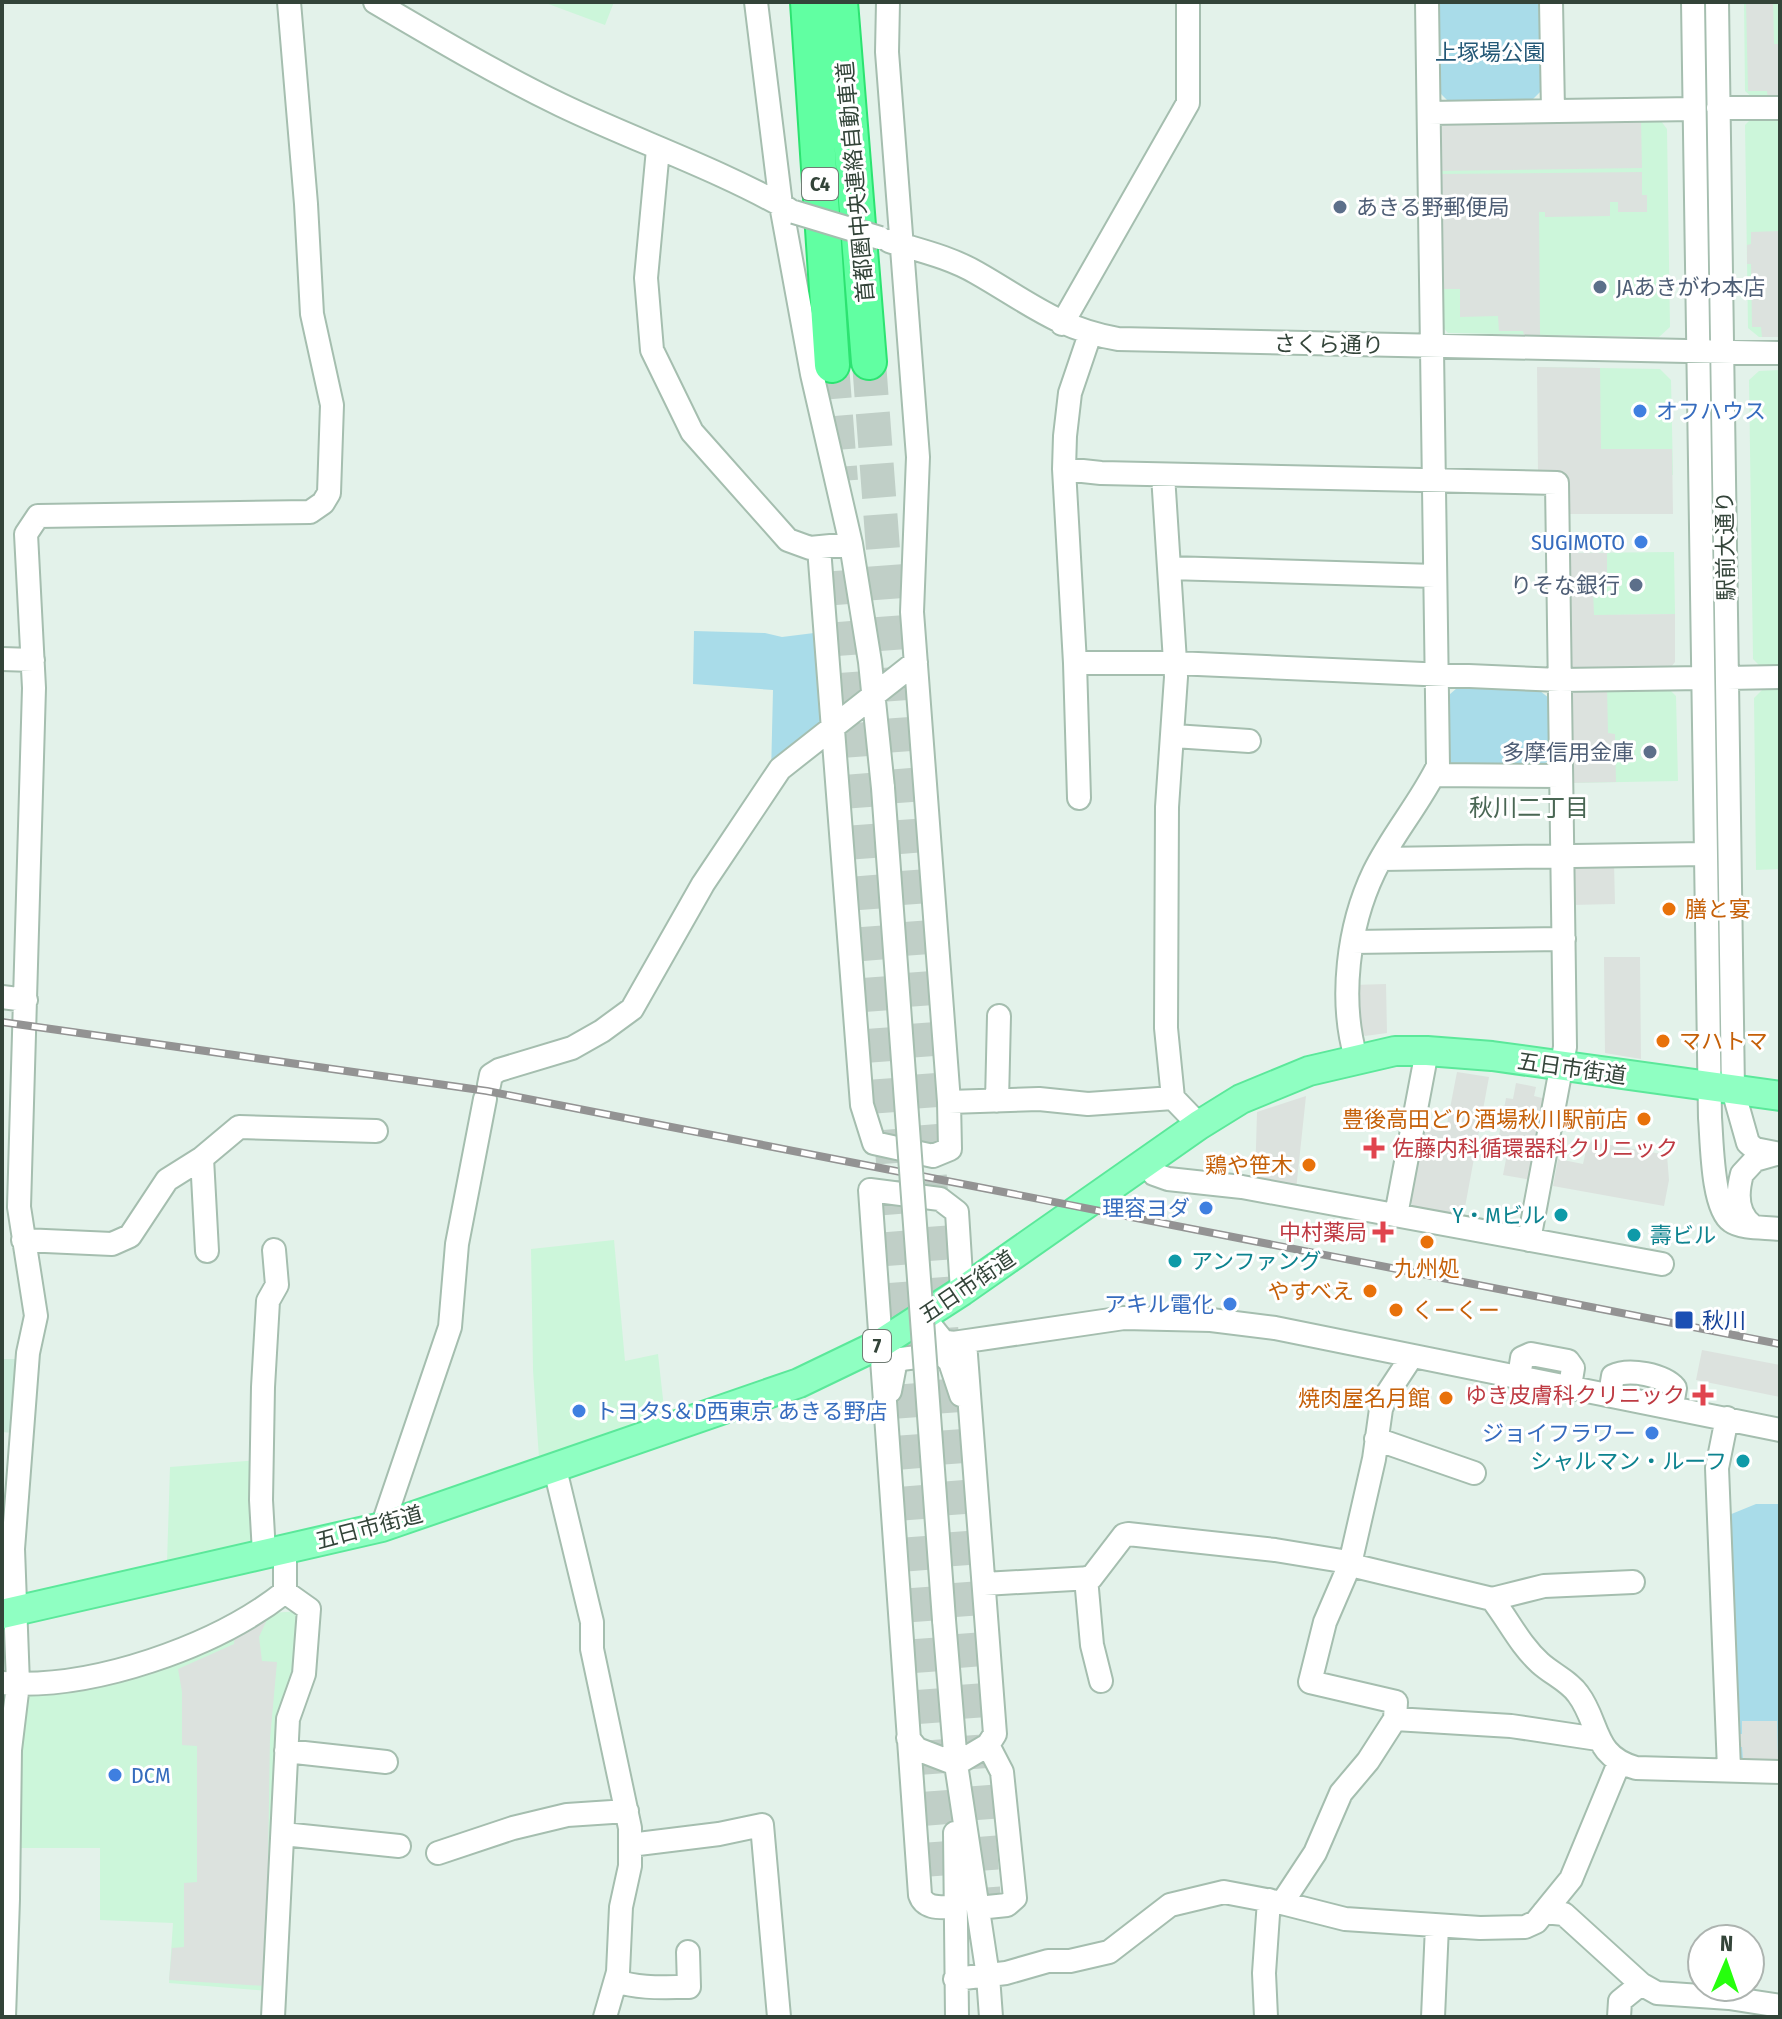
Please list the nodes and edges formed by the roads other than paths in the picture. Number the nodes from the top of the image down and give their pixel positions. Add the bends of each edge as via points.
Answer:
1 (289, 2) edge
2 (375, 2) edge
3 (756, 2) edge
4 (808, 2) edge
5 (840, 2) edge
6 (888, 2) edge
7 (1188, 2) edge
8 (1427, 2) edge
9 (1551, 2) edge
10 (1693, 2) edge
11 (1717, 2) edge
12 (1718, 108) junction
13 (1780, 108) edge
14 (1694, 109) junction
15 (1553, 111) junction
16 (1429, 113) junction
17 (658, 149) junction
18 (788, 208) junction
19 (890, 241) junction
20 (1062, 324) junction
21 (1090, 334) junction
22 (1432, 347) junction
23 (1698, 353) junction
24 (1722, 353) junction
25 (1780, 353) edge
26 (869, 362) tunnel mouth
27 (832, 365) tunnel mouth
28 (1064, 469) junction
29 (1163, 475) junction
30 (1434, 479) junction
31 (851, 544) junction
32 (819, 548) junction
33 (1169, 568) junction
34 (1435, 576) junction
35 (2, 659) edge
36 (33, 660) junction
37 (916, 662) junction
38 (1075, 663) junction
39 (1175, 663) junction
40 (1437, 675) junction
41 (1780, 677) edge
42 (1703, 678) junction
43 (1727, 678) junction
44 (1560, 680) junction
45 (874, 697) junction
46 (834, 728) junction
47 (1174, 736) junction
48 (1249, 741) dead end
49 (1434, 775) junction
50 (1561, 776) junction
51 (1079, 798) dead end
52 (1705, 854) junction
53 (1563, 856) junction
54 (1382, 859) junction
55 (1564, 939) junction
56 (1353, 942) junction
57 (2, 997) edge
58 (26, 1000) junction
59 (999, 1016) dead end
60 (1427, 1051) junction
61 (1356, 1058) junction
62 (1561, 1067) junction
63 (1721, 1089) junction
64 (1780, 1096) edge
65 (1173, 1098) junction
66 (997, 1101) junction
67 (949, 1102) junction
68 (1199, 1125) junction
69 (376, 1131) dead end
70 (1778, 1154) edge
71 (202, 1158) junction
72 (1146, 1163) junction
73 (1396, 1215) junction
74 (1753, 1226) junction
75 (1780, 1229) edge
76 (23, 1240) junction
77 (1529, 1240) junction
78 (274, 1250) dead end
79 (207, 1251) dead end
80 (1662, 1264) dead end
81 (962, 1291) junction
82 (923, 1316) junction
83 (965, 1342) junction
84 (880, 1344) junction
85 (1412, 1356) junction
86 (971, 1406) junction
87 (885, 1415) junction
88 (1727, 1418) junction
89 (1780, 1430) edge
90 (1376, 1439) junction
91 (555, 1469) junction
92 (1474, 1473) dead end
93 (382, 1527) junction
94 (275, 1550) junction
95 (1350, 1564) junction
96 (1086, 1578) junction
97 (1633, 1582) dead end
98 (984, 1584) junction
99 (285, 1592) junction
100 (1492, 1599) junction
101 (8, 1612) edge
102 (1101, 1681) dead end
103 (10, 1684) edge
104 (1395, 1719) junction
105 (908, 1738) junction
106 (1598, 1739) junction
107 (988, 1745) junction
108 (286, 1751) junction
109 (386, 1762) dead end
110 (1619, 1763) junction
111 (956, 1764) junction
112 (1729, 1769) junction
113 (1780, 1772) edge
114 (627, 1811) junction
115 (283, 1834) junction
116 (630, 1845) junction
117 (399, 1846) dead end
118 (438, 1853) dead end
119 (1276, 1902) junction
120 (966, 1907) junction
121 (1544, 1912) junction
122 (1437, 1926) junction
123 (688, 1952) dead end
124 (988, 1976) junction
125 (955, 1979) junction
126 (616, 1981) junction
127 (1641, 1984) junction
128 (1780, 2006) edge
129 (1696, 2007) edge
130 (4, 2017) edge
131 (273, 2017) edge
132 (605, 2017) edge
133 (779, 2017) edge
134 (957, 2017) edge
135 (991, 2017) edge
136 (1266, 2017) edge
137 (1433, 2017) edge
138 (1619, 2017) edge

1 - 36 street via 314,333 332,405 329,493 310,512 294,514 38,516 26,534
2 - 17 street, さくら通り via 560,105
3 - 18 street
4 - 27 highway, 首都圏中央連絡自動車道 / C4
5 - 26 highway, 首都圏中央連絡自動車道 / C4
6 - 19 street
7 - 20 street via 1188,103
8 - 16 street
9 - 15 street
10 - 14 street, 駅前大通り
11 - 12 street, 駅前大通り
12 - 13 street
12 - 24 street, 駅前大通り
14 - 15 street
14 - 23 street, 駅前大通り
15 - 16 street
16 - 22 street
17 - 18 street, さくら通り
17 - 32 street via 646,278 652,350 692,432 788,540
18 - 19 street, さくら通り, bridge
18 - 31 street via 812,374
19 - 20 street, さくら通り via 976,272
19 - 37 street via 918,457 912,612
20 - 21 street, さくら通り
21 - 22 street, さくら通り
21 - 28 street via 1070,393
22 - 23 street, さくら通り
22 - 30 street
23 - 24 street, さくら通り
23 - 42 street, 駅前大通り
24 - 25 street, さくら通り
24 - 43 street, 駅前大通り
28 - 29 street
28 - 38 street
29 - 30 street
29 - 33 street
30 - 34 street
30 - 44 street via 1557,483
31 - 32 street
31 - 45 street
32 - 46 street
33 - 34 street
33 - 39 street
34 - 40 street
35 - 36 street
36 - 58 street
37 - 45 street
37 - 67 street
38 - 39 street
38 - 51 street
39 - 40 street
39 - 47 street
40 - 44 street
40 - 49 street
41 - 43 street
42 - 44 street
42 - 52 street, 駅前大通り
43 - 63 street, 駅前大通り
44 - 50 street
45 - 46 street
45 - 111 street, bridge
46 - 67 street via 862,1105 874,1143 933,1156 950,1149
46 - 93 street via 780,769 763,792 632,1009 572,1048 491,1075 457,1244 450,1327
47 - 48 street
47 - 65 street via 1167,807 1166,1028
49 - 50 street
49 - 54 street
50 - 53 street
52 - 53 street
52 - 63 street, 駅前大通り
53 - 54 street
53 - 55 street
54 - 56 street
55 - 56 street
55 - 62 street
56 - 61 street via 1347,1004
57 - 58 street
58 - 76 street via 19,1207
59 - 66 street
60 - 61 main road, 五日市街道 / 7
60 - 62 main road, 五日市街道 / 7
60 - 73 street
61 - 68 main road, 五日市街道 / 7 via 1276,1082
62 - 63 main road, 五日市街道 / 7
62 - 77 street
63 - 64 main road, 五日市街道 / 7
63 - 70 street via 1748,1143
63 - 74 street via 1719,1204 1730,1221
65 - 66 street via 1088,1104
65 - 68 street
66 - 67 street
68 - 72 main road, 五日市街道 / 7
69 - 71 street via 239,1127
70 - 74 street via 1755,1160 1740,1180 1740,1210
71 - 76 street via 167,1180 130,1236 112,1244
71 - 79 street
72 - 73 street via 1154,1174 1168,1179 1210,1181
72 - 81 main road, 五日市街道 / 7
73 - 77 street
74 - 75 street
76 - 101 street via 36,1316 28,1353
77 - 80 street
78 - 94 street via 277,1285 268,1301 261,1500
81 - 82 main road, 五日市街道 / 7
81 - 84 street via 957,1212 940,1199 870,1190
82 - 83 street via 943,1341
82 - 84 main road, 五日市街道 / 7
83 - 85 street via 1124,1318 1193,1319 1275,1328
83 - 86 street
84 - 87 street
84 - 91 main road, 五日市街道 / 7 via 799,1383
85 - 88 street
85 - 90 street via 1387,1394
86 - 87 street via 942,1354 901,1359 895,1365
86 - 98 street
87 - 105 street
88 - 89 street
88 - 112 street via 1717,1468
90 - 92 street
90 - 95 street
91 - 93 main road, 五日市街道 / 7
91 - 114 street via 592,1622 592,1649
93 - 94 main road, 五日市街道 / 7
94 - 99 street
94 - 101 main road, 五日市街道 / 7
95 - 96 street via 1128,1534
95 - 100 street
95 - 104 street via 1325,1622 1310,1682 1396,1702
96 - 98 street
96 - 102 street
97 - 100 street via 1544,1586
98 - 107 street via 995,1734
99 - 103 street via 237,1624 170,1654 76,1678
99 - 108 street via 309,1609 304,1674 288,1719
100 - 106 street via 1539,1662 1581,1697
101 - 103 street
103 - 130 street
104 - 106 street via 1511,1726
104 - 119 street via 1341,1793 1315,1853
105 - 111 street via 917,1749
105 - 120 street via 920,1895 931,1907
106 - 110 street
107 - 111 street
107 - 120 street via 1002,1772 1015,1898 1007,1905
108 - 109 street
108 - 115 street
110 - 112 street via 1636,1768
110 - 121 street via 1571,1879
111 - 120 street
112 - 113 street
114 - 116 street
114 - 118 street via 567,1815
115 - 117 street
115 - 131 street
116 - 126 street
116 - 133 street via 762,1825
119 - 122 street via 1335,1918
119 - 124 street via 1224,1892 1170,1905 1109,1952
119 - 136 street via 1264,1973
120 - 124 street
120 - 125 street
121 - 122 street via 1525,1927
121 - 127 street via 1564,1914
122 - 137 street
123 - 126 street via 689,1987
124 - 125 street
124 - 135 street
125 - 134 street
126 - 132 street
127 - 129 street
127 - 138 street via 1620,2001
128 - 129 street via 1729,1998

